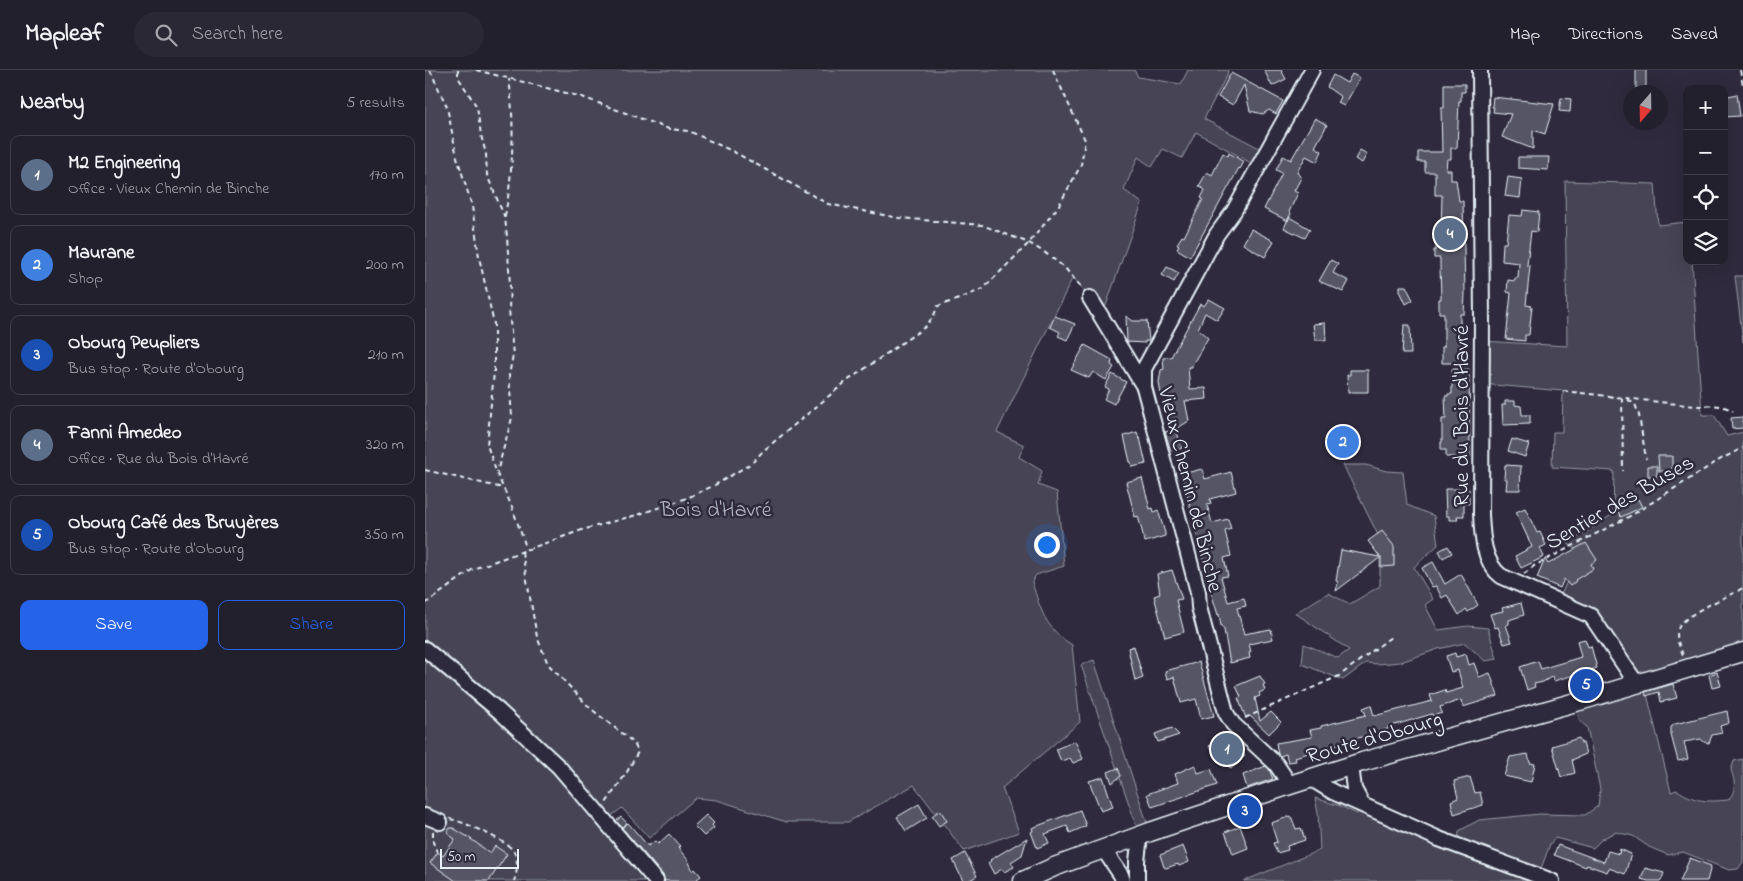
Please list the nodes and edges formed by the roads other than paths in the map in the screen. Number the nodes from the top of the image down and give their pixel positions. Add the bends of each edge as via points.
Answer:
1 (1312, 70) edge
2 (1480, 70) edge
3 (1090, 298) road end
4 (1145, 387) junction
5 (425, 649) edge
6 (1743, 652) edge
7 (1637, 684) junction
8 (1351, 765) junction
9 (1310, 778) junction
10 (1290, 784) junction
11 (1362, 804) junction
12 (425, 816) edge
13 (440, 822) road end
14 (1140, 836) junction
15 (1104, 850) junction
16 (656, 881) edge
17 (1023, 881) edge
18 (1123, 881) edge
19 (1137, 881) edge
20 (1552, 881) edge

1 - 4 street, Vieux Chemin de Binche via 1144,369
2 - 7 street, Rue du Bois d'Havré via 1481,528 1487,556 1494,571 1512,582 1591,616
3 - 4 street
4 - 10 street, Vieux Chemin de Binche via 1227,713 1233,724 1269,757
5 - 16 street via 499,710 559,767
6 - 7 main road, Route d'Obourg
7 - 8 main road, Route d'Obourg
8 - 9 main road, Route d'Obourg
8 - 11 street via 1354,789
9 - 10 main road, Route d'Obourg
9 - 11 street
10 - 14 main road, Route d'Obourg
11 - 20 street via 1468,851
12 - 13 street
14 - 15 main road, Route d'Obourg
14 - 19 street
15 - 17 main road, Route d'Obourg
15 - 18 street

